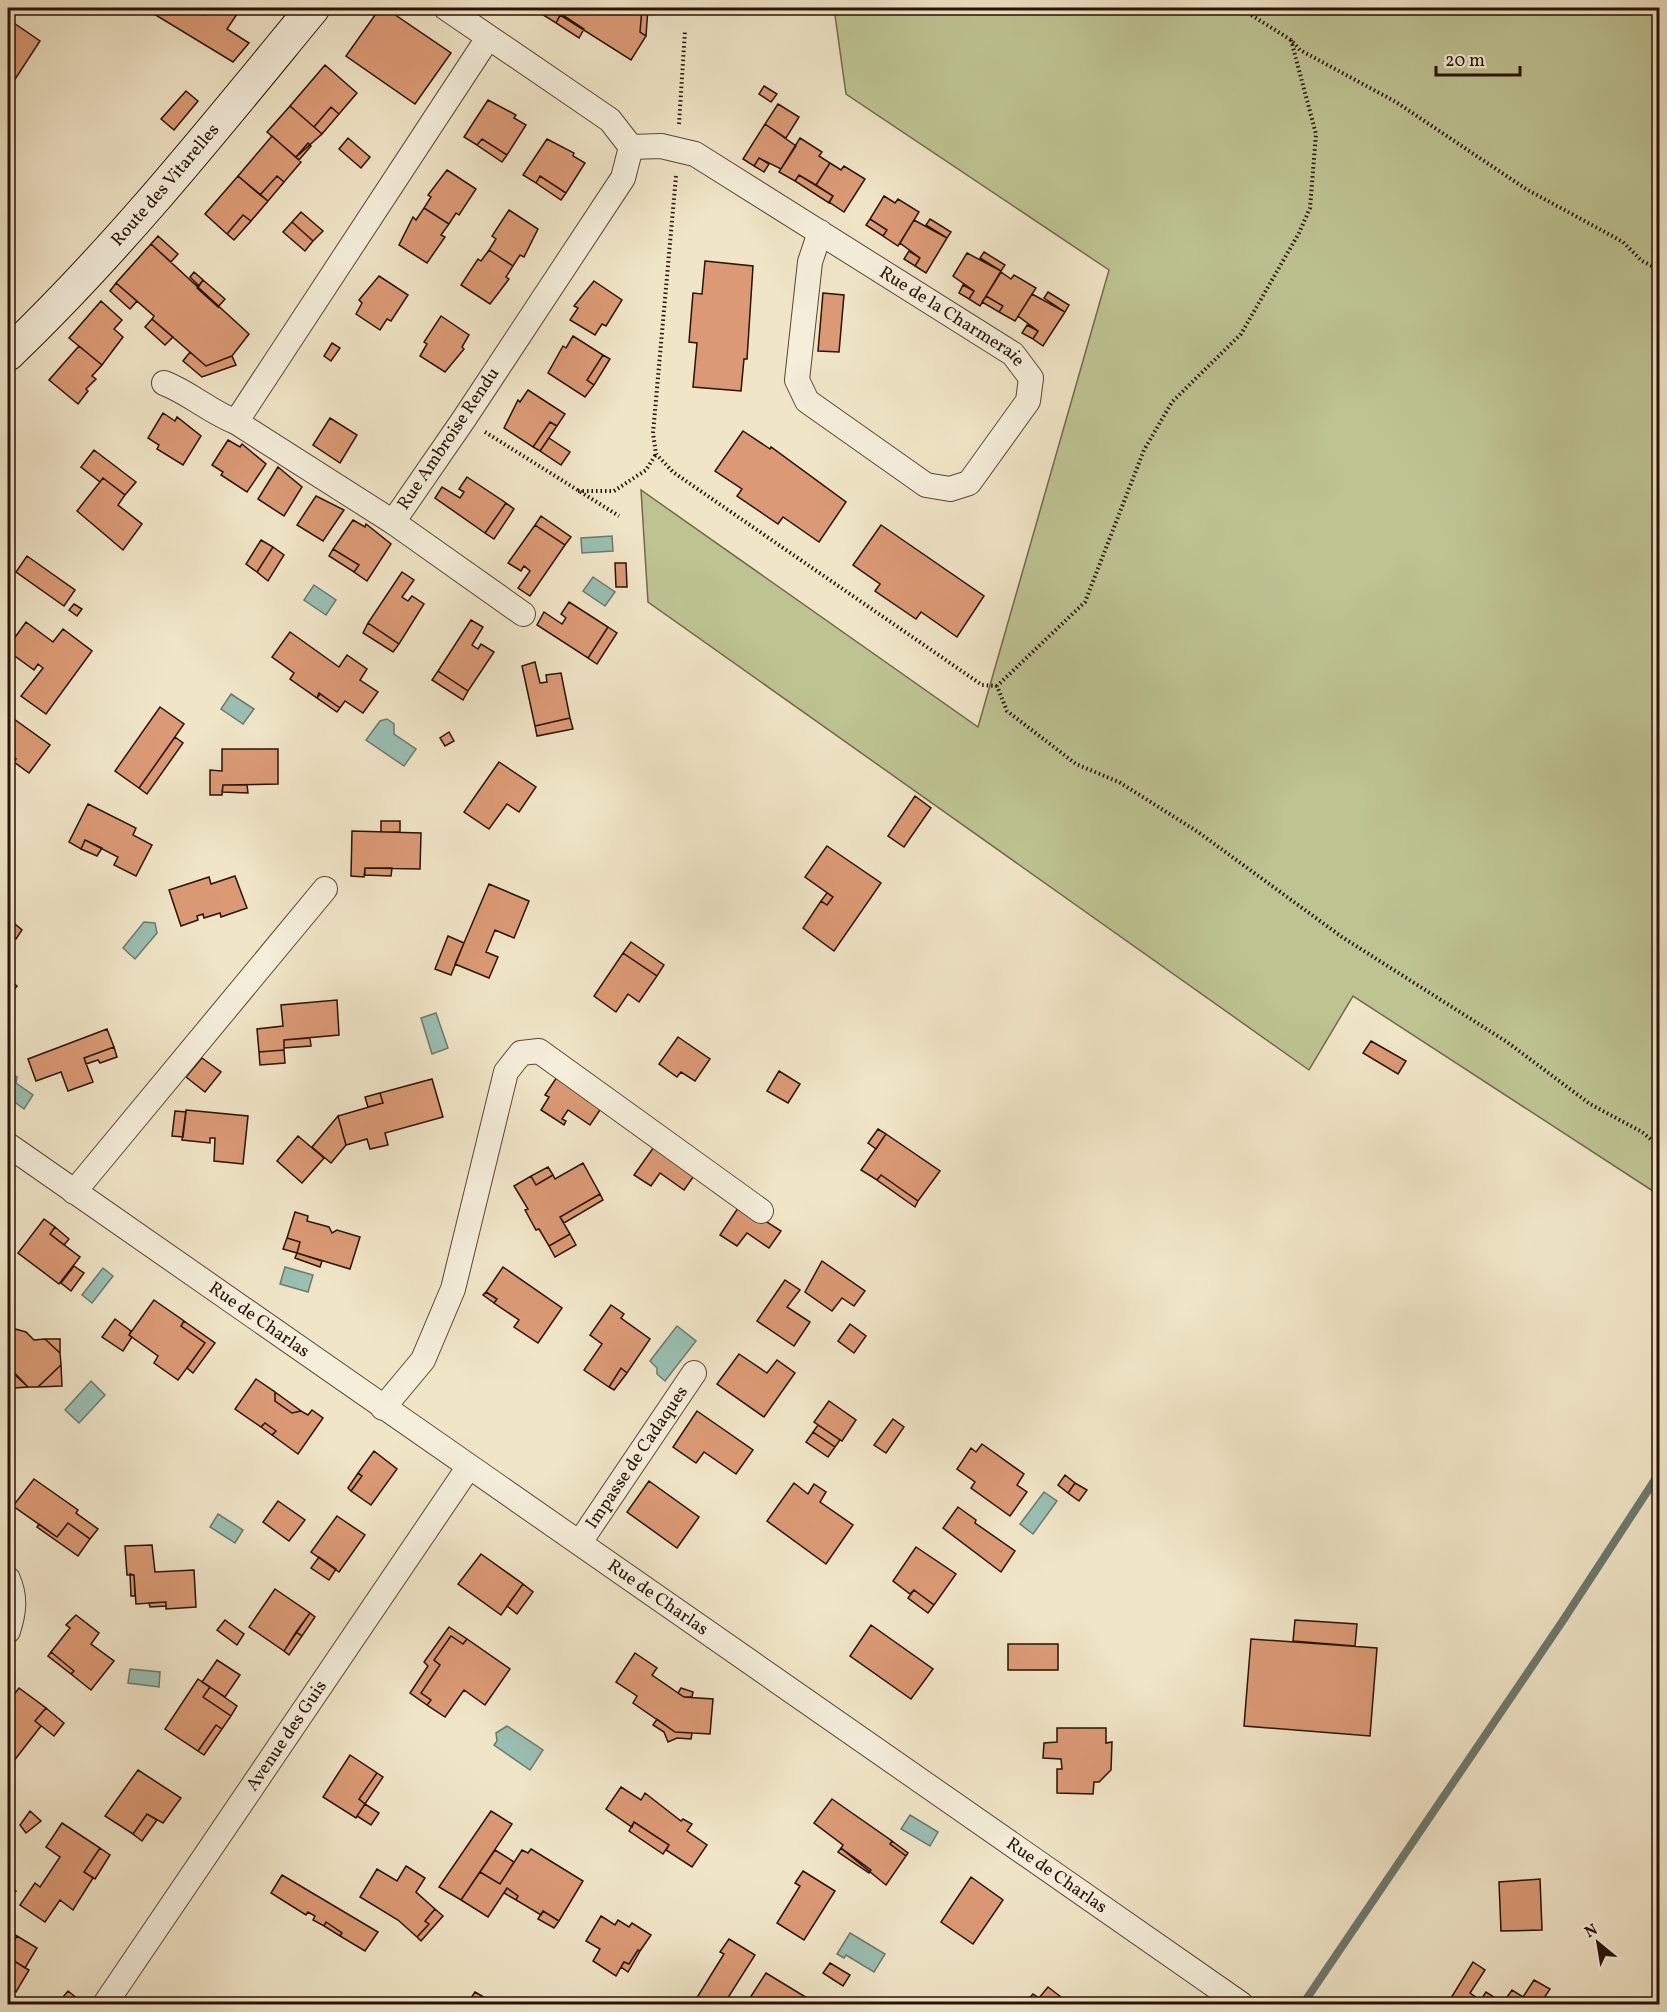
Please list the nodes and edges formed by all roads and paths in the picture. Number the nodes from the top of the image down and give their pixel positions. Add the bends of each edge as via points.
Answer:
1 (313, 8) edge
2 (446, 8) edge
3 (1240, 8) edge
4 (685, 31) dead end
5 (488, 38) junction
6 (1291, 40) junction
7 (631, 147) junction
8 (695, 154) junction
9 (820, 232) junction
10 (1659, 270) edge
11 (8, 354) edge
12 (164, 383) dead end
13 (465, 419) junction
14 (236, 422) junction
15 (656, 454) junction
16 (577, 490) junction
17 (619, 516) dead end
18 (393, 522) junction
19 (523, 614) dead end
20 (997, 686) junction
21 (325, 889) dead end
22 (8, 1145) edge
23 (1659, 1147) edge
24 (74, 1192) junction
25 (761, 1211) dead end
26 (694, 1373) dead end
27 (383, 1408) junction
28 (468, 1468) junction
29 (580, 1542) junction
30 (8, 1579) edge
31 (8, 1632) edge
32 (105, 2004) edge
33 (1241, 2004) edge

1 - 11 main road, Route des Vitarelles via 115,242
2 - 5 street
3 - 6 path
4 - 8 path via 678,133 697,136
5 - 7 street via 610,120
5 - 14 street
6 - 10 path via 1300,50 1396,102 1526,189 1623,242 1642,261
6 - 20 path via 1316,134 1310,208 1299,233 1241,334 1172,402 1144,450 1085,602
7 - 8 street, Rue de la Charmeraie via 661,146
7 - 13 street, Rue Ambroise Rendu via 623,178
8 - 9 street, Rue de la Charmeraie
8 - 15 path via 677,168 653,434
9 - 9 street, Rue de la Charmeraie via 1013,354 1030,378 1028,401 969,483 950,489 926,484 807,401 797,380 810,262
12 - 14 street, Rue Ambroise Rendu
13 - 16 path
13 - 18 street, Rue Ambroise Rendu
14 - 18 street, Rue Ambroise Rendu
15 - 16 path via 646,470 614,491
15 - 20 path via 673,472 982,685
16 - 17 path
18 - 19 street
20 - 23 path via 1007,711 1076,764 1119,782 1198,832 1342,938 1507,1042 1590,1104 1642,1132
21 - 24 street
22 - 24 street, Rue de Charlas
24 - 27 street, Rue de Charlas
25 - 27 street via 539,1051 521,1053 507,1072 453,1289 423,1360
26 - 29 street, Impasse de Cadaques
27 - 28 street, Rue de Charlas
28 - 29 street, Rue de Charlas
28 - 32 street, Avenue des Guis
29 - 33 street, Rue de Charlas
30 - 31 street via 15,1611

